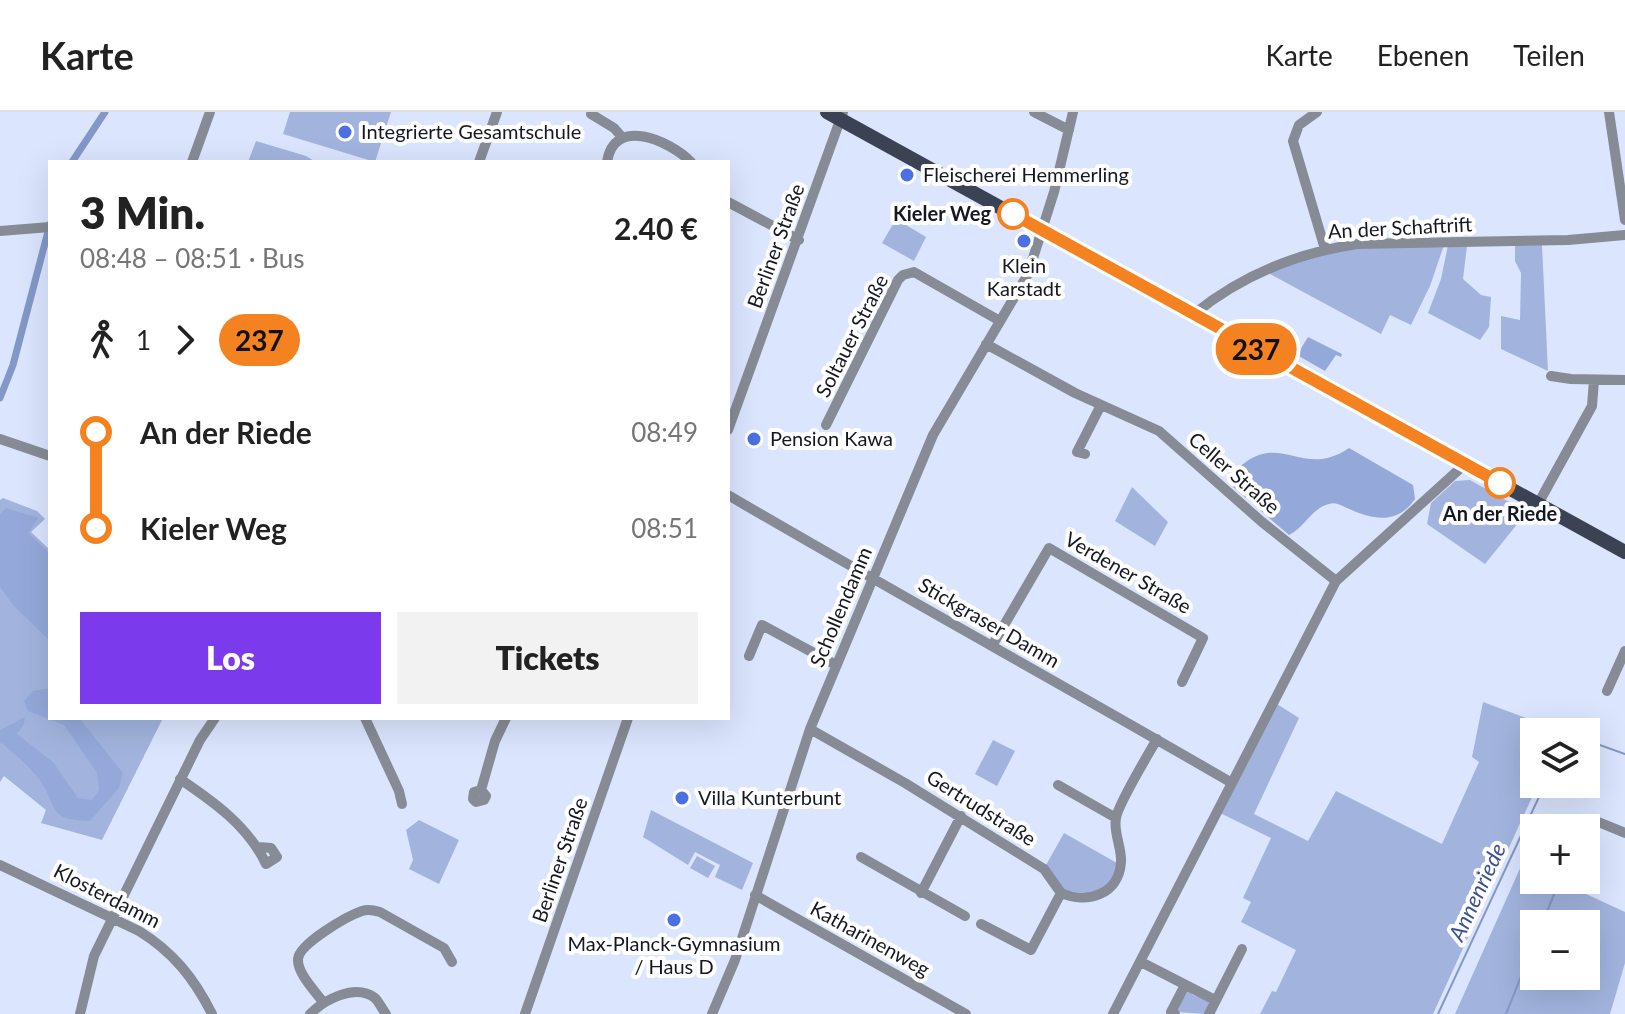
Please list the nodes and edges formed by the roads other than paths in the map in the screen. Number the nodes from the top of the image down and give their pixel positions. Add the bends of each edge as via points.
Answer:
1 (210, 112) edge
2 (497, 112) edge
3 (1034, 112) edge
4 (1073, 112) edge
5 (1317, 112) edge
6 (1609, 112) edge
7 (591, 114) dead end
8 (837, 114) edge
9 (1069, 130) junction
10 (622, 137) junction
11 (193, 160) edge
12 (480, 160) edge
13 (608, 160) edge
14 (689, 160) edge
15 (730, 203) edge
16 (1625, 220) edge
17 (48, 227) edge
18 (1043, 230) junction
19 (0, 231) edge
20 (1625, 235) edge
21 (799, 240) junction
22 (1325, 249) junction
23 (1194, 314) junction
24 (1000, 321) junction
25 (986, 344) junction
26 (1551, 376) dead end
27 (1594, 380) junction
28 (1625, 380) edge
29 (1101, 405) junction
30 (730, 425) edge
31 (826, 425) dead end
32 (0, 439) edge
33 (1085, 454) dead end
34 (48, 455) edge
35 (1465, 464) junction
36 (730, 496) edge
37 (1538, 504) junction
38 (1625, 552) edge
39 (873, 576) junction
40 (1336, 581) junction
41 (992, 646) junction
42 (1625, 651) edge
43 (749, 656) dead end
44 (836, 665) junction
45 (1182, 682) dead end
46 (1607, 691) dead end
47 (214, 720) edge
48 (627, 720) edge
49 (503, 721) edge
50 (367, 723) edge
51 (810, 729) junction
52 (1157, 739) junction
53 (180, 779) junction
54 (1232, 783) junction
55 (1058, 785) dead end
56 (481, 790) dead end
57 (402, 804) dead end
58 (961, 816) junction
59 (1116, 818) junction
60 (1600, 823) edge
61 (1625, 833) edge
62 (258, 847) dead end
63 (861, 857) dead end
64 (0, 865) edge
65 (921, 893) junction
66 (1061, 893) junction
67 (755, 895) junction
68 (965, 916) dead end
69 (113, 918) junction
70 (981, 924) dead end
71 (1242, 949) dead end
72 (452, 962) dead end
73 (1141, 962) junction
74 (1185, 985) junction
75 (1215, 1000) junction
76 (323, 1002) junction
77 (718, 1012) edge
78 (1172, 1013) edge
79 (80, 1014) edge
80 (212, 1014) edge
81 (310, 1014) edge
82 (386, 1014) edge
83 (525, 1014) edge
84 (966, 1014) edge
85 (1113, 1014) edge
86 (1209, 1014) edge

1 - 11 street
2 - 12 street
3 - 9 street
4 - 9 street
5 - 22 street via 1299,125 1293,141
6 - 16 street
7 - 10 street
8 - 18 main road
8 - 21 street, Berliner Straße
9 - 18 street
10 - 13 street via 612,144
10 - 14 street via 652,138
15 - 21 street
17 - 19 street
18 - 23 main road
18 - 24 street, Schollendamm via 1028,274
20 - 22 street, An der Schaftrift
21 - 30 street, Berliner Straße
22 - 23 street, An der Schaftrift via 1280,262
23 - 35 main road
24 - 25 street, Schollendamm
24 - 31 street, Soltauer Straße via 914,272 903,275
25 - 29 street, Celler Straße
25 - 39 street, Schollendamm via 938,425
26 - 27 street
27 - 28 street
27 - 37 street via 1592,406
29 - 33 street via 1077,452
29 - 40 street, Celler Straße via 1159,431
32 - 34 street
35 - 37 main road
35 - 40 street
36 - 39 street, Stickgraser Damm
37 - 38 main road
39 - 41 street, Stickgraser Damm
39 - 44 street, Schollendamm
40 - 54 street
41 - 45 street, Verdener Straße via 1049,548 1203,638
41 - 52 street, Stickgraser Damm
42 - 46 street
43 - 44 street via 762,625
44 - 51 street, Schollendamm
47 - 53 street
48 - 83 street, Berliner Straße
49 - 56 street
50 - 57 street
51 - 58 street, Gertrudstraße
51 - 67 street, Schollendamm
52 - 54 street, Stickgraser Damm
52 - 59 street
53 - 62 street via 225,811
53 - 69 street
54 - 73 street
55 - 59 street
58 - 65 street
58 - 66 street, Gertrudstraße via 1044,869
59 - 66 street via 1121,863 1116,880 1097,897
60 - 61 street
63 - 65 street
64 - 69 street, Klosterdamm
65 - 68 street
66 - 70 street via 1031,950
67 - 77 street, Schollendamm
67 - 84 street, Katharinenweg
69 - 79 street via 90,968
69 - 80 street, Klosterdamm via 175,958
71 - 75 street
72 - 76 street via 444,948 380,912 359,912 303,946 298,960 302,972
73 - 74 street
73 - 85 street
74 - 75 street
74 - 78 street
75 - 86 street
76 - 81 street
76 - 82 street via 365,993

